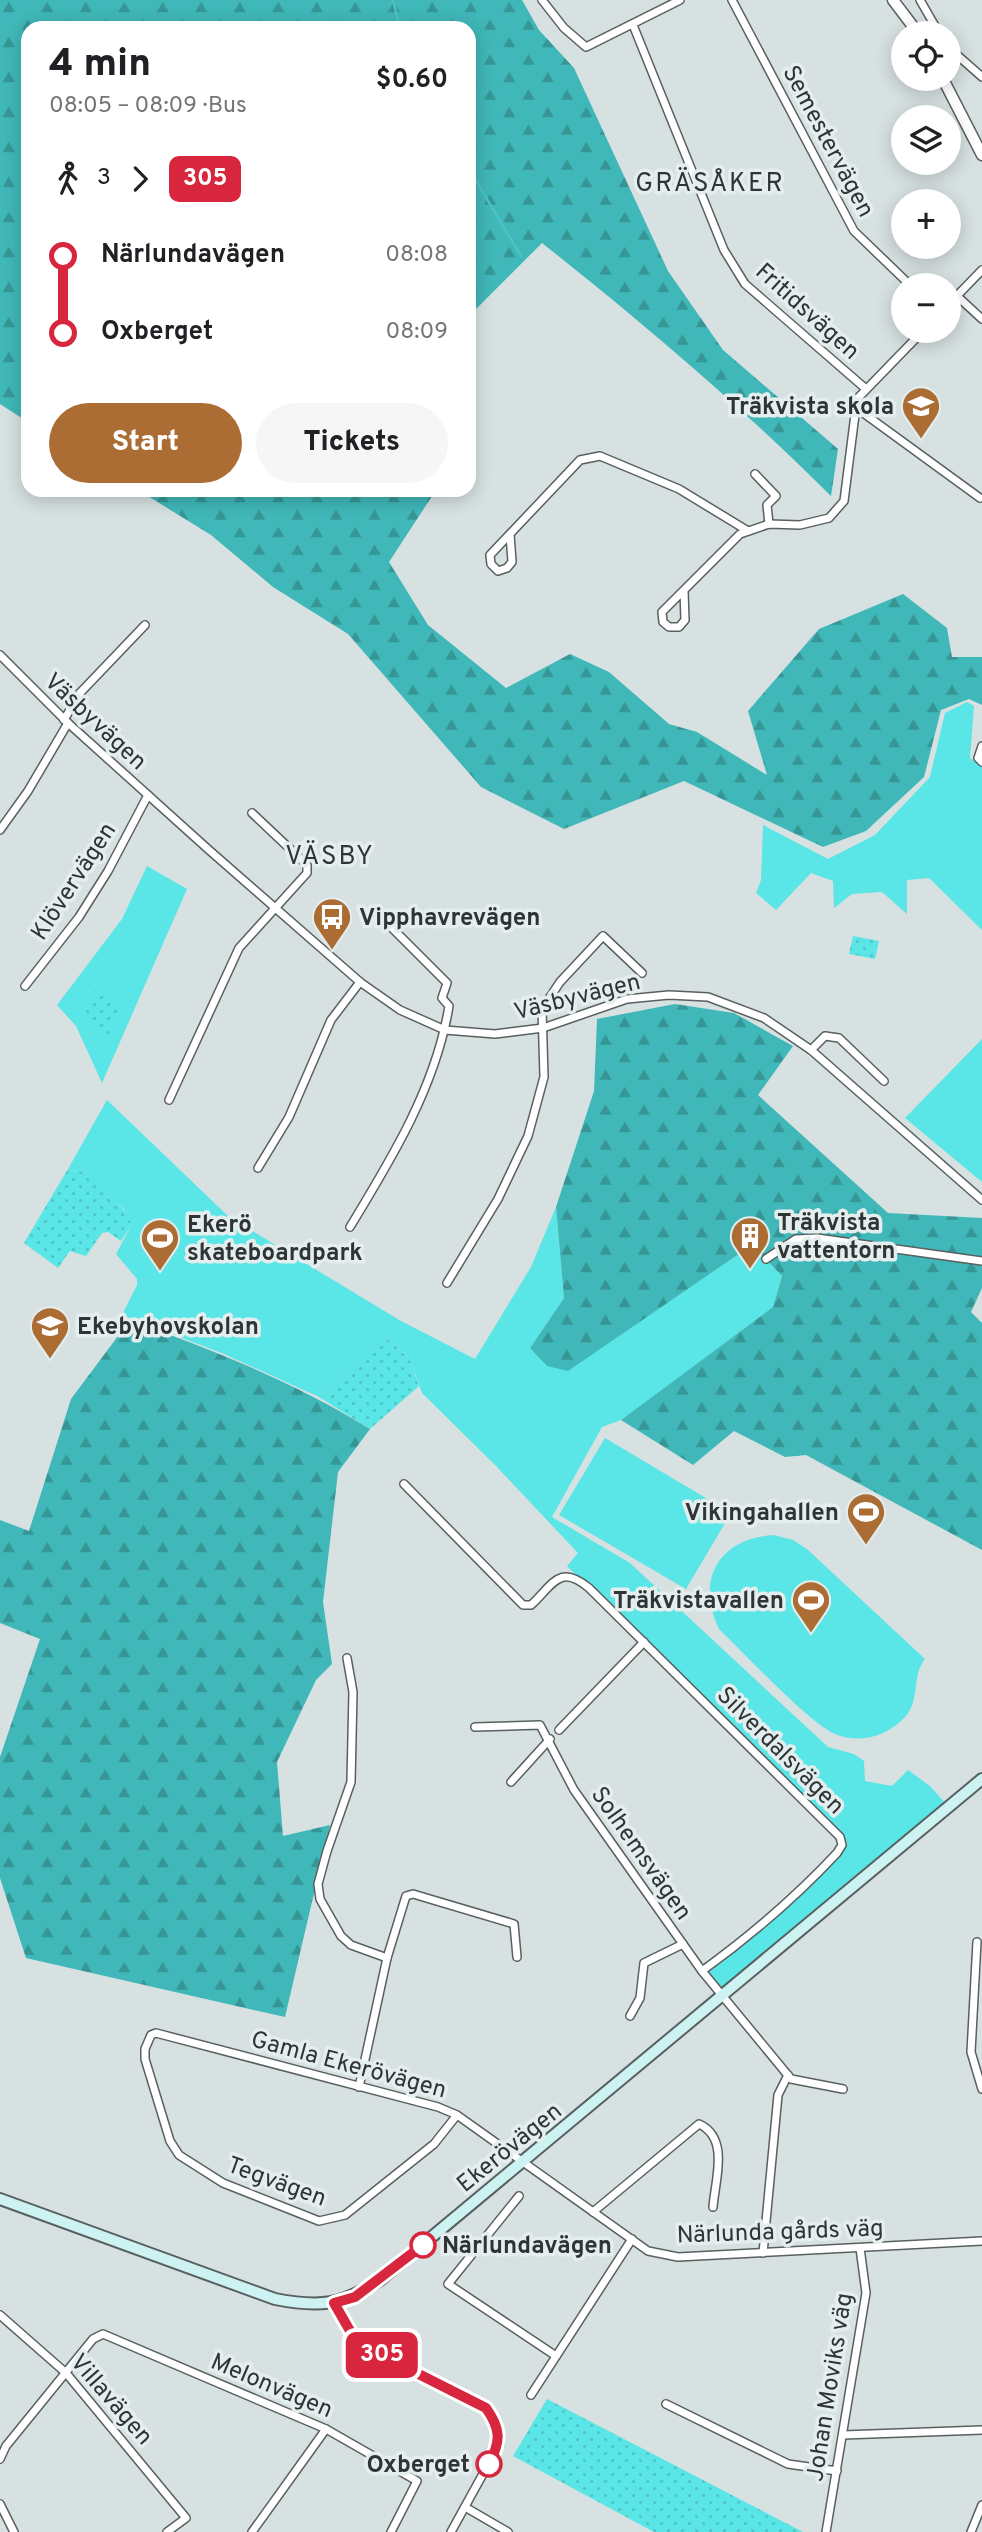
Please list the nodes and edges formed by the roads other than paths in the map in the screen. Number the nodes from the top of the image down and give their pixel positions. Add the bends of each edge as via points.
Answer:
1 (542, 0) edge
2 (680, 0) edge
3 (732, 0) edge
4 (893, 0) edge
5 (920, 0) edge
6 (909, 21) edge
7 (932, 21) edge
8 (633, 25) junction
9 (961, 58) edge
10 (982, 77) edge
11 (949, 91) edge
12 (982, 155) edge
13 (982, 270) edge
14 (898, 273) edge
15 (961, 292) edge
16 (961, 300) edge
17 (982, 319) edge
18 (911, 343) edge
19 (866, 389) junction
20 (855, 407) junction
21 (755, 474) dead end
22 (980, 498) dead end
23 (769, 524) junction
24 (748, 531) junction
25 (510, 534) junction
26 (684, 591) junction
27 (145, 625) dead end
28 (0, 655) edge
29 (66, 721) junction
30 (982, 746) edge
31 (980, 760) edge
32 (148, 795) junction
33 (252, 813) dead end
34 (0, 830) edge
35 (275, 907) junction
36 (393, 929) dead end
37 (642, 973) dead end
38 (360, 982) junction
39 (25, 986) dead end
40 (543, 1028) junction
41 (445, 1030) junction
42 (811, 1051) junction
43 (884, 1081) dead end
44 (169, 1100) dead end
45 (258, 1168) dead end
46 (982, 1200) edge
47 (350, 1227) dead end
48 (766, 1259) dead end
49 (982, 1261) edge
50 (447, 1283) dead end
51 (404, 1484) dead end
52 (644, 1642) junction
53 (347, 1658) dead end
54 (475, 1727) dead end
55 (559, 1730) dead end
56 (550, 1739) junction
57 (979, 1779) edge
58 (510, 1782) dead end
59 (977, 1942) dead end
60 (683, 1944) junction
61 (517, 1957) dead end
62 (387, 1958) junction
63 (702, 1971) junction
64 (723, 1997) junction
65 (630, 2016) dead end
66 (151, 2035) joint
67 (788, 2076) junction
68 (359, 2087) junction
69 (843, 2089) dead end
70 (982, 2089) edge
71 (457, 2115) junction
72 (525, 2162) junction
73 (519, 2196) dead end
74 (0, 2199) edge
75 (713, 2207) dead end
76 (593, 2212) junction
77 (632, 2239) junction
78 (982, 2241) edge
79 (860, 2248) junction
80 (763, 2253) junction
81 (334, 2303) junction
82 (0, 2315) edge
83 (556, 2356) junction
84 (66, 2373) junction
85 (531, 2395) dead end
86 (666, 2404) dead end
87 (326, 2429) junction
88 (982, 2430) edge
89 (843, 2435) junction
90 (3, 2444) edge
91 (0, 2459) edge
92 (836, 2471) junction
93 (0, 2504) edge
94 (982, 2505) edge
95 (465, 2507) junction
96 (14, 2532) edge
97 (167, 2532) edge
98 (252, 2532) edge
99 (391, 2532) edge
100 (451, 2532) edge
101 (508, 2532) edge
102 (826, 2532) edge
103 (971, 2532) edge

1 - 8 street via 586,47
2 - 8 street
3 - 14 street, Semestervägen via 854,231
4 - 6 street
5 - 7 street
8 - 19 street, Fritidsvägen via 724,250 745,284
9 - 10 street
11 - 12 street
13 - 15 street
16 - 17 street
18 - 19 street
19 - 20 street
20 - 22 street
20 - 23 street via 844,501 829,518 800,525
21 - 23 street via 776,496 767,505
23 - 24 street
24 - 25 street via 679,489 600,456 580,460
24 - 26 street
25 - 25 street via 490,555 498,570 512,562
26 - 26 street via 662,612 669,627 679,627 685,620
27 - 29 street via 79,694
28 - 29 street, Väsbyvägen
29 - 32 street, Väsbyvägen
29 - 34 street
30 - 31 street
32 - 35 street, Väsbyvägen
32 - 39 street, Klövervägen via 79,917
33 - 35 street via 307,865 307,873
35 - 38 street, Väsbyvägen
35 - 44 street via 239,947
36 - 41 street via 447,984 442,998 449,1006
37 - 40 street via 603,936 560,982 542,1009
38 - 41 street, Väsbyvägen via 400,1010
38 - 45 street via 331,1020 289,1117
40 - 41 street, Väsbyvägen via 495,1034
40 - 42 street, Väsbyvägen via 628,999 708,997 764,1018
40 - 50 street via 544,1077 528,1136 498,1199
41 - 47 street via 419,1104
42 - 43 street via 825,1036 839,1038
42 - 46 street, Väsbyvägen
48 - 49 street via 796,1240 817,1238
51 - 52 street, Silverdalsvägen via 516,1601 531,1605 556,1579 576,1578
52 - 55 street
52 - 63 street, Silverdalsvägen via 840,1837 842,1845 759,1930
53 - 62 street via 353,1692 351,1782 318,1884 320,1899 351,1945
54 - 56 street, Solhemsvägen via 540,1725
56 - 58 street
56 - 60 street, Solhemsvägen via 574,1790
57 - 64 main road, Ekerövägen
59 - 70 street via 971,2052
60 - 63 street, Solhemsvägen
60 - 65 street via 644,1963 640,1998
61 - 62 street via 514,1924 413,1894 402,1901
62 - 68 street
63 - 64 street, Solhemsvägen
64 - 67 street, Solhemsvägen
64 - 72 main road, Ekerövägen
66 - 68 street, Gamla Ekerövägen via 156,2032
66 - 71 street, Tegvägen via 145,2059 170,2141 179,2155 223,2183 319,2221 345,2215 433,2144
67 - 69 street
67 - 80 street via 778,2095
68 - 71 street, Gamla Ekerövägen
71 - 72 street, Gamla Ekerövägen
72 - 76 street, Närlunda gårds väg
72 - 81 main road, Ekerövägen via 380,2280 355,2297
73 - 83 street via 449,2284
74 - 81 main road, Ekerövägen via 275,2299 310,2306
75 - 76 street via 719,2143 699,2124
76 - 77 street, Närlunda gårds väg
77 - 80 street, Närlunda gårds väg via 649,2251 678,2258
77 - 83 street
78 - 79 street, Närlunda gårds väg
79 - 80 street, Närlunda gårds väg
79 - 89 street, Johan Moviks väg via 866,2292
81 - 95 street via 353,2336 373,2351 486,2408 498,2424 500,2443
82 - 84 street, Villavägen
83 - 85 street
84 - 87 street, Melonvägen via 93,2339 103,2334
84 - 90 street
84 - 97 street, Villavägen via 186,2518
86 - 92 street via 788,2463
87 - 98 street
87 - 99 street, Melonvägen via 417,2481
88 - 89 street
89 - 92 street, Johan Moviks väg
90 - 91 street
92 - 102 street, Johan Moviks väg
93 - 96 street
94 - 103 street
95 - 100 street
95 - 101 street

